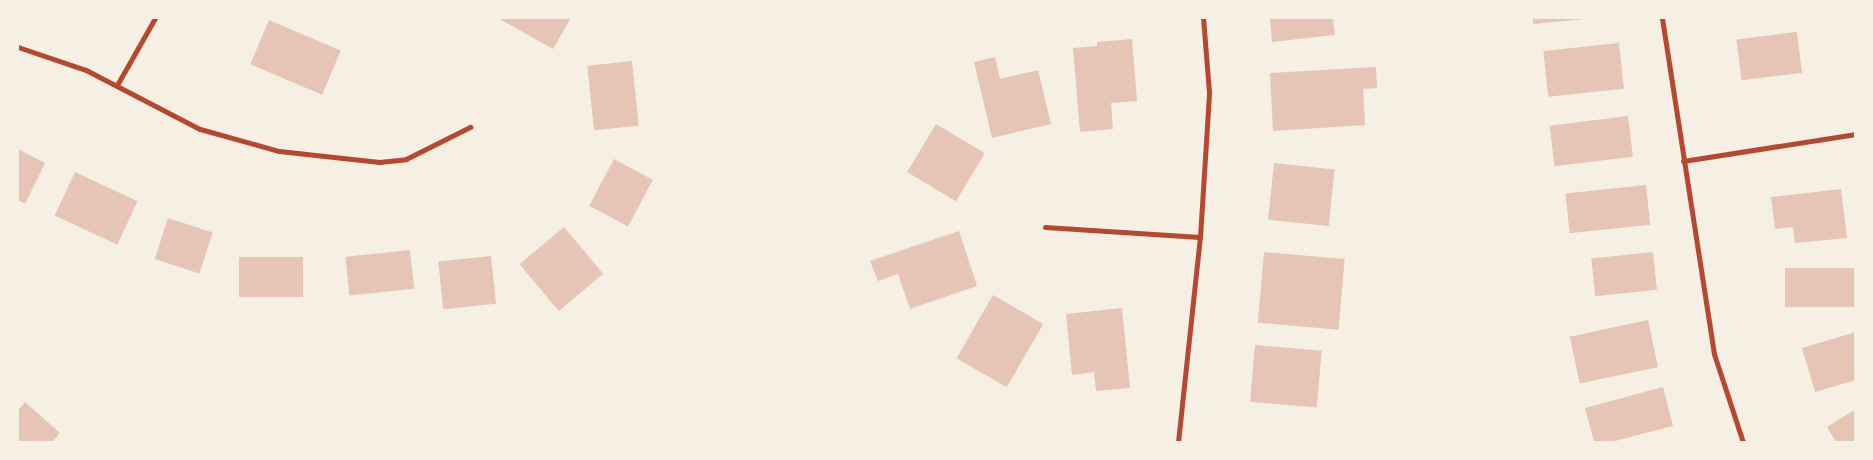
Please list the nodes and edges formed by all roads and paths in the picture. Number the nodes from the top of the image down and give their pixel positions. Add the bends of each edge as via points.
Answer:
1 (155, 18) edge
2 (1203, 18) edge
3 (1662, 18) edge
4 (18, 47) edge
5 (116, 86) junction
6 (470, 127) dead end
7 (1856, 134) edge
8 (1683, 161) junction
9 (1045, 227) dead end
10 (1200, 237) junction
11 (1178, 442) edge
12 (1743, 442) edge

1 - 5 street
2 - 10 street via 1209,92
3 - 8 street
4 - 5 street via 63,60
5 - 6 street via 200,129 279,152 379,162 406,159
7 - 8 street
8 - 12 street via 1714,354
9 - 10 street
10 - 11 street

